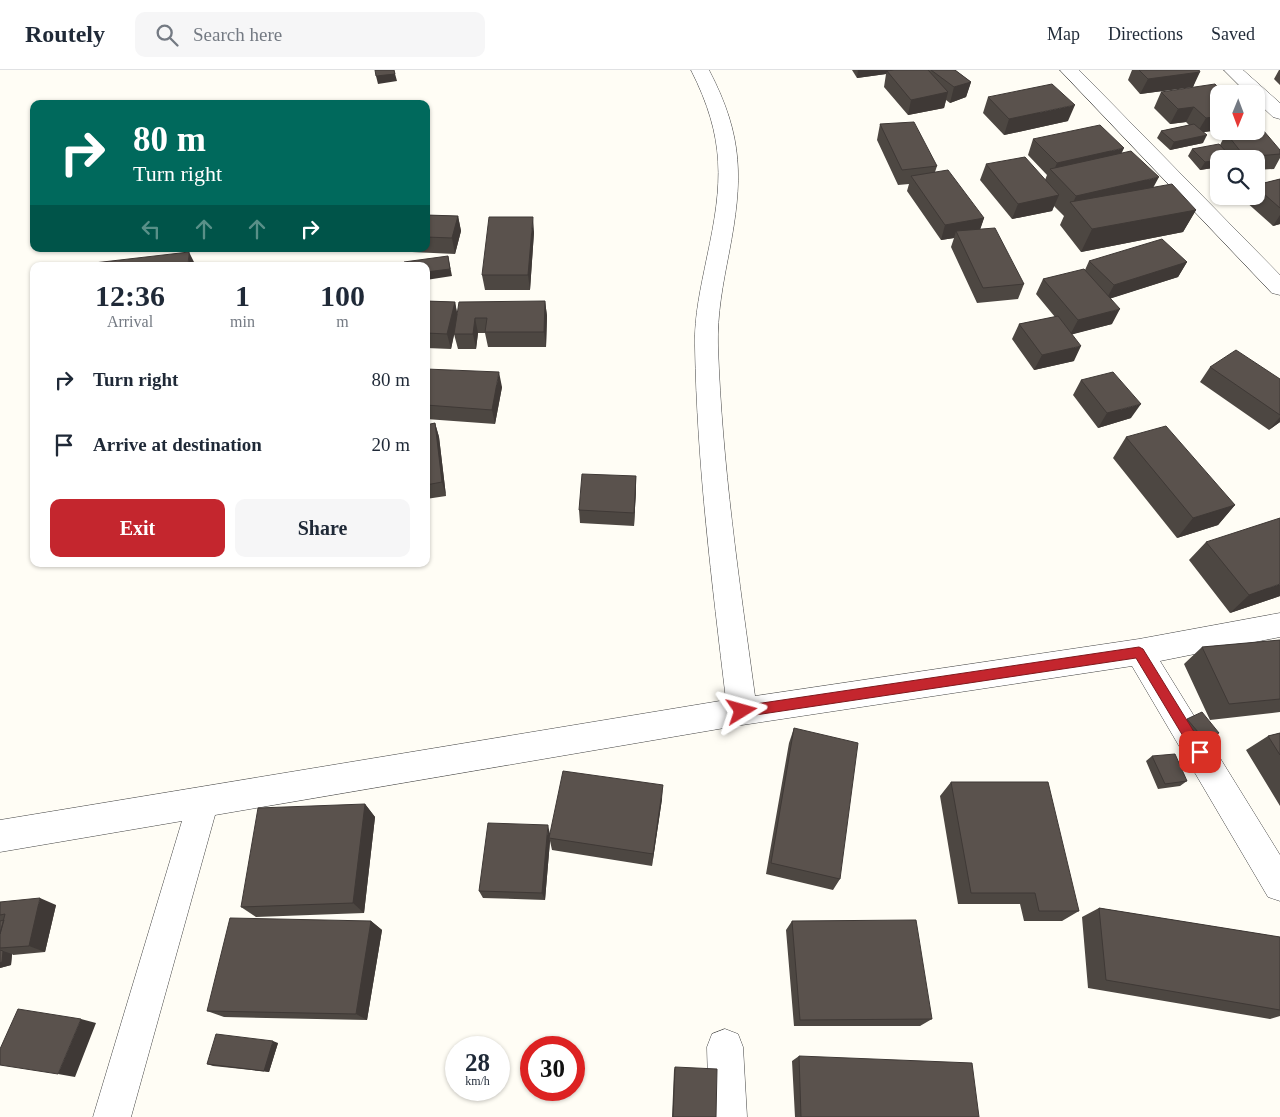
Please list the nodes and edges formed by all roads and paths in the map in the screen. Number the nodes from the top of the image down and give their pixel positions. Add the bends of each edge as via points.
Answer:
1 (700, 70) edge
2 (1069, 70) edge
3 (1233, 70) edge
4 (1280, 113) edge
5 (1280, 288) edge
6 (1280, 625) edge
7 (1139, 652) junction
8 (742, 711) junction
9 (202, 803) junction
10 (0, 836) edge
11 (1280, 885) edge
12 (725, 1047) dead end
13 (112, 1117) edge
14 (728, 1117) edge

1 - 8 street via 720,109 728,146 729,191 707,318 708,411
2 - 5 street
3 - 4 street
6 - 7 street
7 - 8 street
7 - 11 street
8 - 9 street
9 - 10 street
9 - 13 street
12 - 14 street

